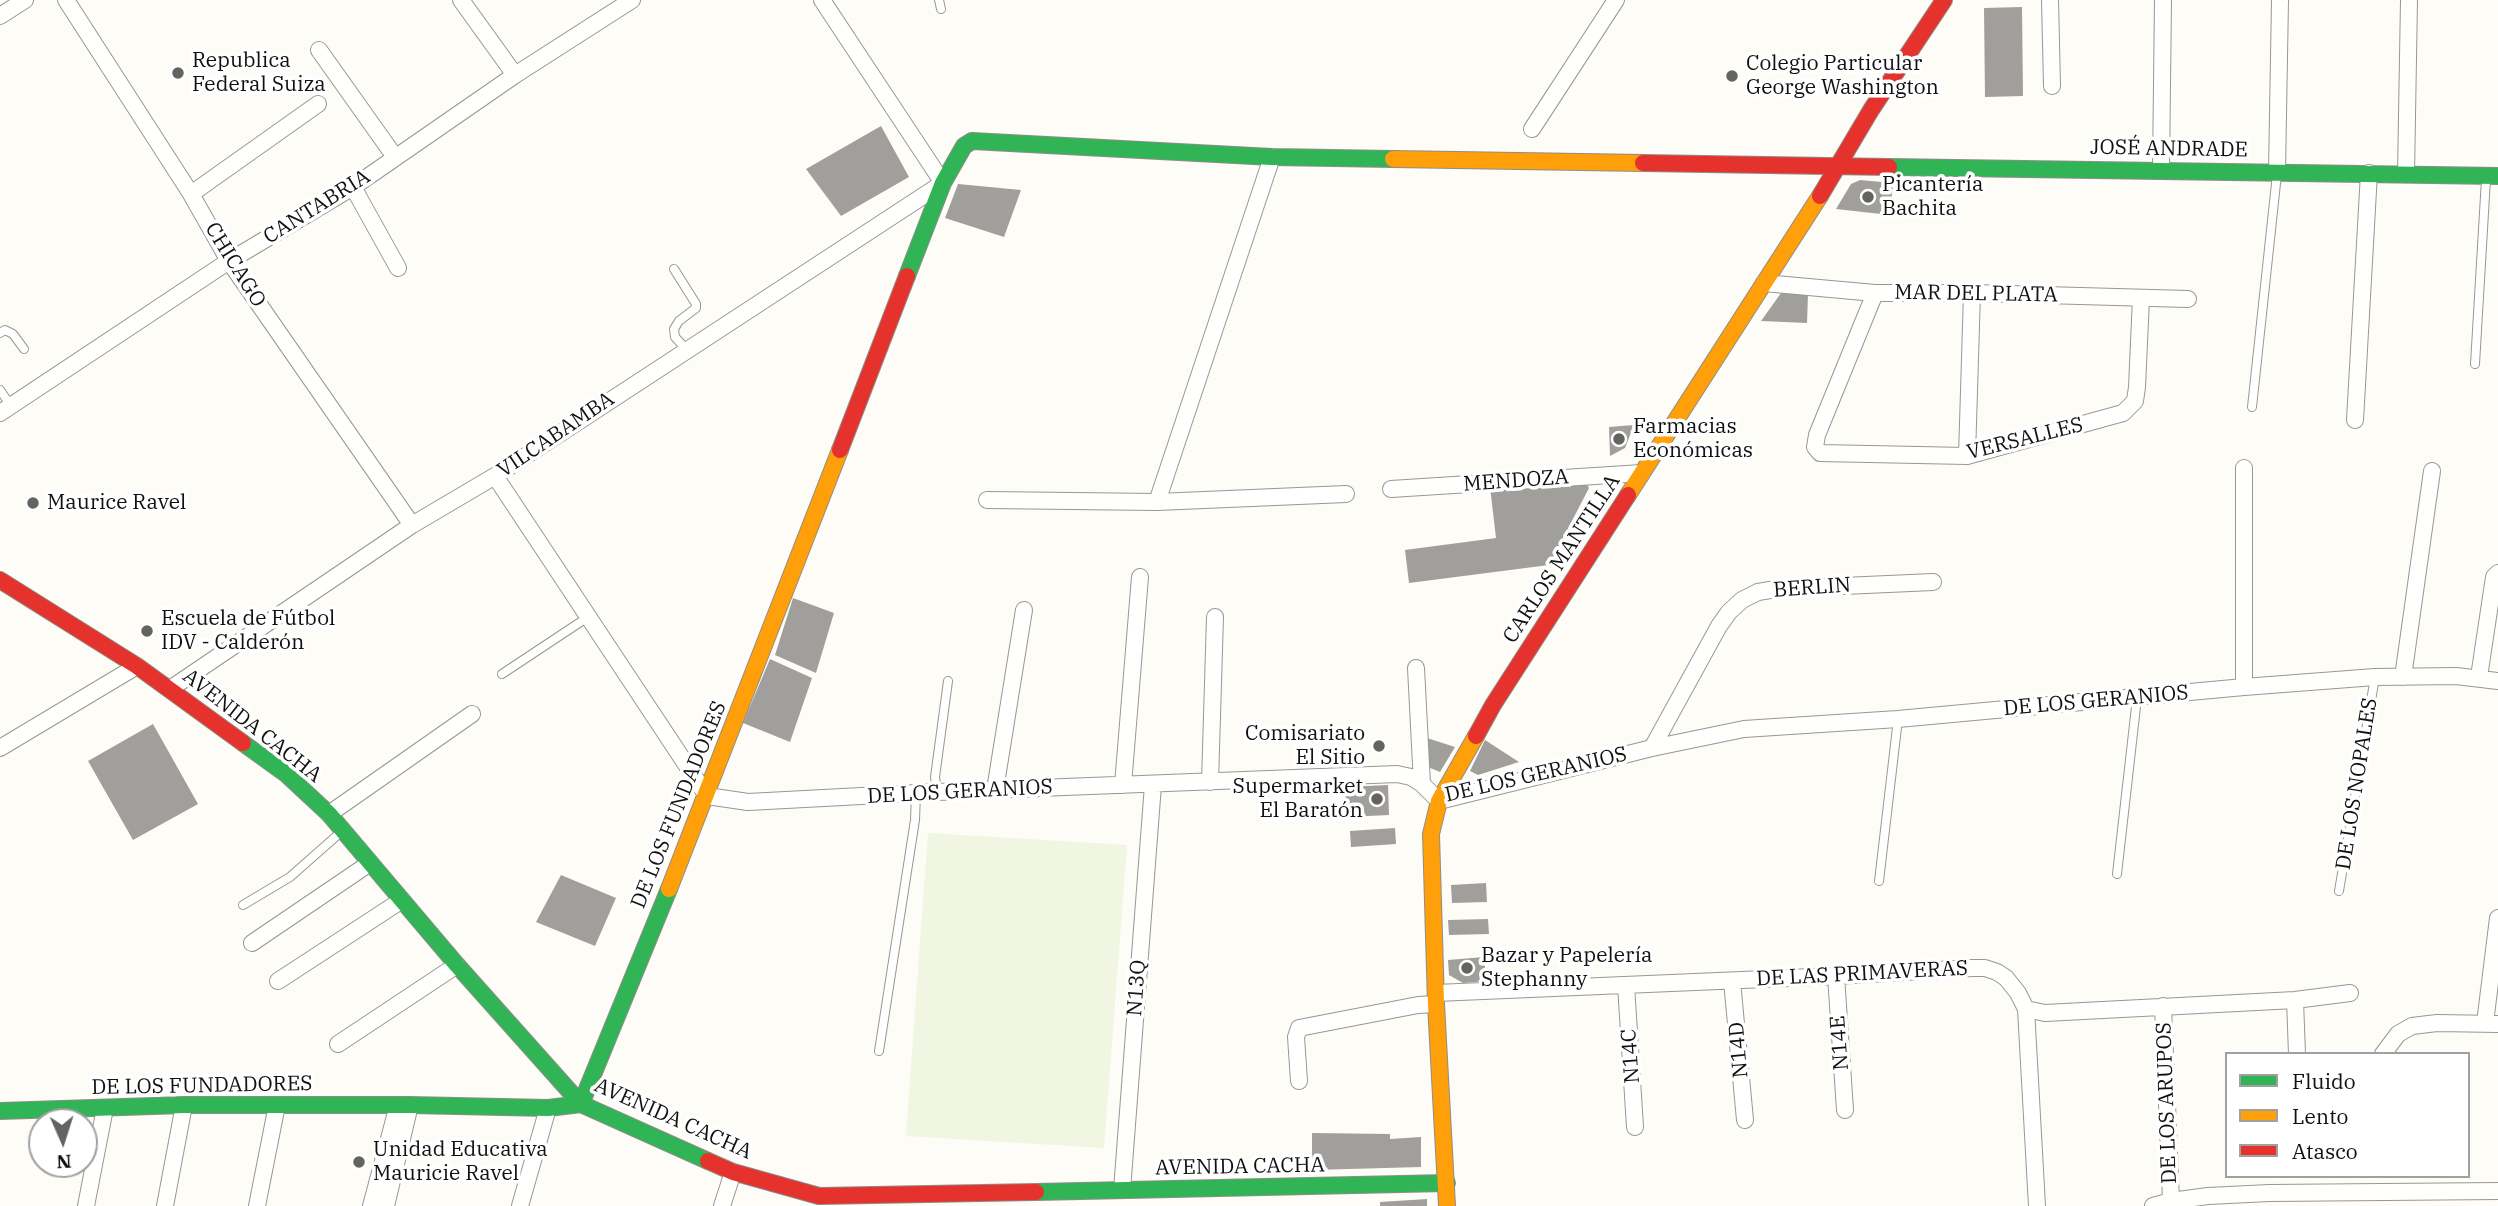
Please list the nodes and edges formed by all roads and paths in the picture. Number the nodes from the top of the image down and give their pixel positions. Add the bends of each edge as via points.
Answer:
1 (25, 0) edge
2 (66, 0) edge
3 (461, 0) edge
4 (632, 0) edge
5 (822, 0) edge
6 (1616, 0) edge
7 (1944, 0) edge
8 (2050, 0) edge
9 (2163, 0) edge
10 (2280, 0) edge
11 (2409, 0) edge
12 (0, 16) edge
13 (319, 50) dead end
14 (515, 75) junction
15 (2052, 86) dead end
16 (318, 104) dead end
17 (1532, 129) dead end
18 (1272, 157) junction
19 (395, 158) junction
20 (1839, 167) junction
21 (2161, 169) junction
22 (2277, 172) junction
23 (2369, 173) junction
24 (2406, 174) junction
25 (2492, 176) edge
26 (943, 183) junction
27 (353, 187) junction
28 (191, 194) junction
29 (229, 261) junction
30 (398, 268) dead end
31 (674, 269) dead end
32 (1765, 283) junction
33 (1875, 293) junction
34 (1972, 293) junction
35 (2141, 298) junction
36 (2188, 299) dead end
37 (0, 333) edge
38 (24, 349) dead end
39 (686, 349) junction
40 (2475, 364) dead end
41 (0, 390) edge
42 (2252, 407) dead end
43 (5, 410) edge
44 (2355, 420) dead end
45 (1967, 456) junction
46 (2244, 468) dead end
47 (2432, 471) dead end
48 (1642, 473) junction
49 (495, 476) junction
50 (1391, 489) dead end
51 (1346, 494) dead end
52 (987, 500) dead end
53 (1157, 502) junction
54 (412, 525) junction
55 (2498, 573) edge
56 (1140, 577) dead end
57 (0, 580) edge
58 (1933, 582) dead end
59 (1024, 610) dead end
60 (588, 617) junction
61 (1215, 617) dead end
62 (137, 666) junction
63 (1416, 668) dead end
64 (502, 674) dead end
65 (2375, 677) junction
66 (2403, 677) junction
67 (2479, 677) junction
68 (948, 681) dead end
69 (2498, 681) edge
70 (2244, 687) junction
71 (170, 689) junction
72 (2137, 698) junction
73 (472, 714) dead end
74 (1898, 719) junction
75 (0, 748) edge
76 (1652, 748) junction
77 (1210, 782) junction
78 (1422, 784) junction
79 (1123, 785) junction
80 (1153, 785) junction
81 (995, 790) junction
82 (937, 792) junction
83 (916, 793) junction
84 (707, 796) junction
85 (1439, 801) junction
86 (329, 814) junction
87 (344, 830) junction
88 (370, 863) junction
89 (2117, 874) dead end
90 (1879, 881) dead end
91 (2339, 891) dead end
92 (402, 900) junction
93 (243, 905) dead end
94 (2498, 918) edge
95 (253, 943) dead end
96 (457, 965) junction
97 (1836, 976) junction
98 (278, 981) dead end
99 (1732, 981) junction
100 (1626, 985) junction
101 (2350, 993) dead end
102 (1436, 999) junction
103 (2295, 1000) junction
104 (2164, 1006) junction
105 (2026, 1009) junction
106 (2492, 1024) edge
107 (338, 1044) dead end
108 (879, 1051) dead end
109 (2297, 1052) edge
110 (2384, 1052) edge
111 (1299, 1082) dead end
112 (581, 1104) junction
113 (184, 1105) junction
114 (277, 1105) junction
115 (404, 1105) junction
116 (105, 1108) junction
117 (548, 1108) junction
118 (1845, 1110) dead end
119 (0, 1111) edge
120 (1745, 1120) dead end
121 (1635, 1127) dead end
122 (733, 1172) junction
123 (2302, 1178) edge
124 (2351, 1178) edge
125 (1447, 1183) junction
126 (1122, 1190) junction
127 (2498, 1191) edge
128 (2346, 1193) junction
129 (2303, 1194) junction
130 (818, 1201) edge
131 (2171, 1201) junction
132 (86, 1206) edge
133 (165, 1206) edge
134 (257, 1206) edge
135 (371, 1206) edge
136 (386, 1206) edge
137 (520, 1206) edge
138 (722, 1206) edge
139 (1447, 1206) edge
140 (2038, 1206) edge
141 (2153, 1206) edge

1 - 12 street
2 - 28 street, CHICAGO
3 - 14 street
4 - 14 street, CANTABRIA
5 - 26 street
6 - 17 street
7 - 20 street, CARLOS MANTILLA
8 - 15 street
9 - 21 street
10 - 22 street
11 - 24 street
13 - 19 street
14 - 19 street, CANTABRIA
16 - 28 street
18 - 20 street, JOSÉ ANDRADE
18 - 26 street, DE LOS FUNDADORES via 972,141 964,146
18 - 53 street
19 - 27 street, CANTABRIA
20 - 21 street, JOSÉ ANDRADE
20 - 32 street, CARLOS MANTILLA
21 - 22 street, JOSÉ ANDRADE
22 - 23 street, JOSÉ ANDRADE
22 - 42 lane
23 - 24 street, JOSÉ ANDRADE
23 - 44 street
24 - 25 street, JOSÉ ANDRADE
25 - 40 lane
26 - 39 street, VILCABAMBA
26 - 84 street, DE LOS FUNDADORES
27 - 29 street, CANTABRIA
27 - 30 street
28 - 29 street, CHICAGO
29 - 43 street, CANTABRIA
29 - 54 street, CHICAGO
31 - 39 lane via 696,304 674,329
32 - 33 street, MAR DEL PLATA
32 - 48 street, CARLOS MANTILLA
33 - 34 street, MAR DEL PLATA
33 - 45 street, VERSALLES via 1815,447 1821,453
34 - 35 street, MAR DEL PLATA
34 - 45 street
35 - 36 street, MAR DEL PLATA
35 - 45 street, VERSALLES via 2135,401 2123,413
37 - 38 lane via 13,334
39 - 49 street, VILCABAMBA
41 - 43 lane
46 - 70 street
47 - 66 street
48 - 50 street, MENDOZA
48 - 85 street, CARLOS MANTILLA via 1493,705
49 - 54 street, VILCABAMBA
49 - 60 street
51 - 53 street
52 - 53 street
54 - 71 street, VILCABAMBA
55 - 67 street
56 - 79 street
57 - 62 street, AVENIDA CACHA
58 - 76 street, BERLIN via 1776,589 1742,600 1719,626
59 - 81 street
60 - 64 lane
60 - 84 street
61 - 77 street
62 - 71 street, AVENIDA CACHA
62 - 75 street
63 - 78 street
65 - 66 street, DE LOS GERANIOS
65 - 70 street, DE LOS GERANIOS
65 - 91 lane, DE LOS NOPALES
66 - 67 street, DE LOS GERANIOS
67 - 69 street, DE LOS GERANIOS
68 - 82 lane
70 - 72 street, DE LOS GERANIOS
71 - 86 street, AVENIDA CACHA via 286,774
72 - 74 street, DE LOS GERANIOS
72 - 89 lane
73 - 86 street
74 - 76 street, DE LOS GERANIOS via 1744,729
74 - 90 lane
76 - 85 street, DE LOS GERANIOS
77 - 78 street, DE LOS GERANIOS via 1397,774
77 - 80 street, DE LOS GERANIOS
78 - 85 street, DE LOS GERANIOS
79 - 80 street, DE LOS GERANIOS
79 - 81 street, DE LOS GERANIOS
80 - 126 street, N13Q
81 - 82 street, DE LOS GERANIOS
82 - 83 street, DE LOS GERANIOS
83 - 84 street, DE LOS GERANIOS via 748,802
83 - 108 lane
84 - 112 street, DE LOS FUNDADORES
85 - 102 street, CARLOS MANTILLA via 1431,834
86 - 87 street, AVENIDA CACHA
87 - 88 street, AVENIDA CACHA
87 - 93 lane via 290,877
88 - 92 street, AVENIDA CACHA
88 - 95 street
92 - 96 street, AVENIDA CACHA
92 - 98 street
94 - 106 street
96 - 107 street
96 - 112 street, AVENIDA CACHA
97 - 99 street, DE LAS PRIMAVERAS
97 - 105 street, DE LAS PRIMAVERAS via 1985,968 2006,978
97 - 118 street, N14E
99 - 100 street, DE LAS PRIMAVERAS
99 - 120 street, N14D
100 - 102 street, DE LAS PRIMAVERAS
100 - 121 street, N14C
101 - 103 street
102 - 111 street, DE LAS PRIMAVERAS via 1299,1028
102 - 125 street, CARLOS MANTILLA
103 - 104 street
103 - 109 street
104 - 105 street via 2045,1013
104 - 131 street, DE LOS ARUPOS
105 - 140 street
106 - 110 street via 2412,1026 2398,1034
112 - 117 street, DE LOS FUNDADORES
112 - 122 street, AVENIDA CACHA
113 - 114 street, DE LOS FUNDADORES
113 - 116 street, DE LOS FUNDADORES
113 - 133 street
114 - 115 street, DE LOS FUNDADORES
114 - 134 street
115 - 117 street, DE LOS FUNDADORES
115 - 135 street
115 - 136 street
116 - 119 street, DE LOS FUNDADORES
116 - 132 street
117 - 137 street
122 - 130 street, AVENIDA CACHA
122 - 138 street
123 - 129 street
124 - 128 street
125 - 126 street, AVENIDA CACHA
125 - 139 street, CARLOS MANTILLA
126 - 130 street, AVENIDA CACHA
127 - 128 street
128 - 129 street
129 - 131 street
131 - 141 street

